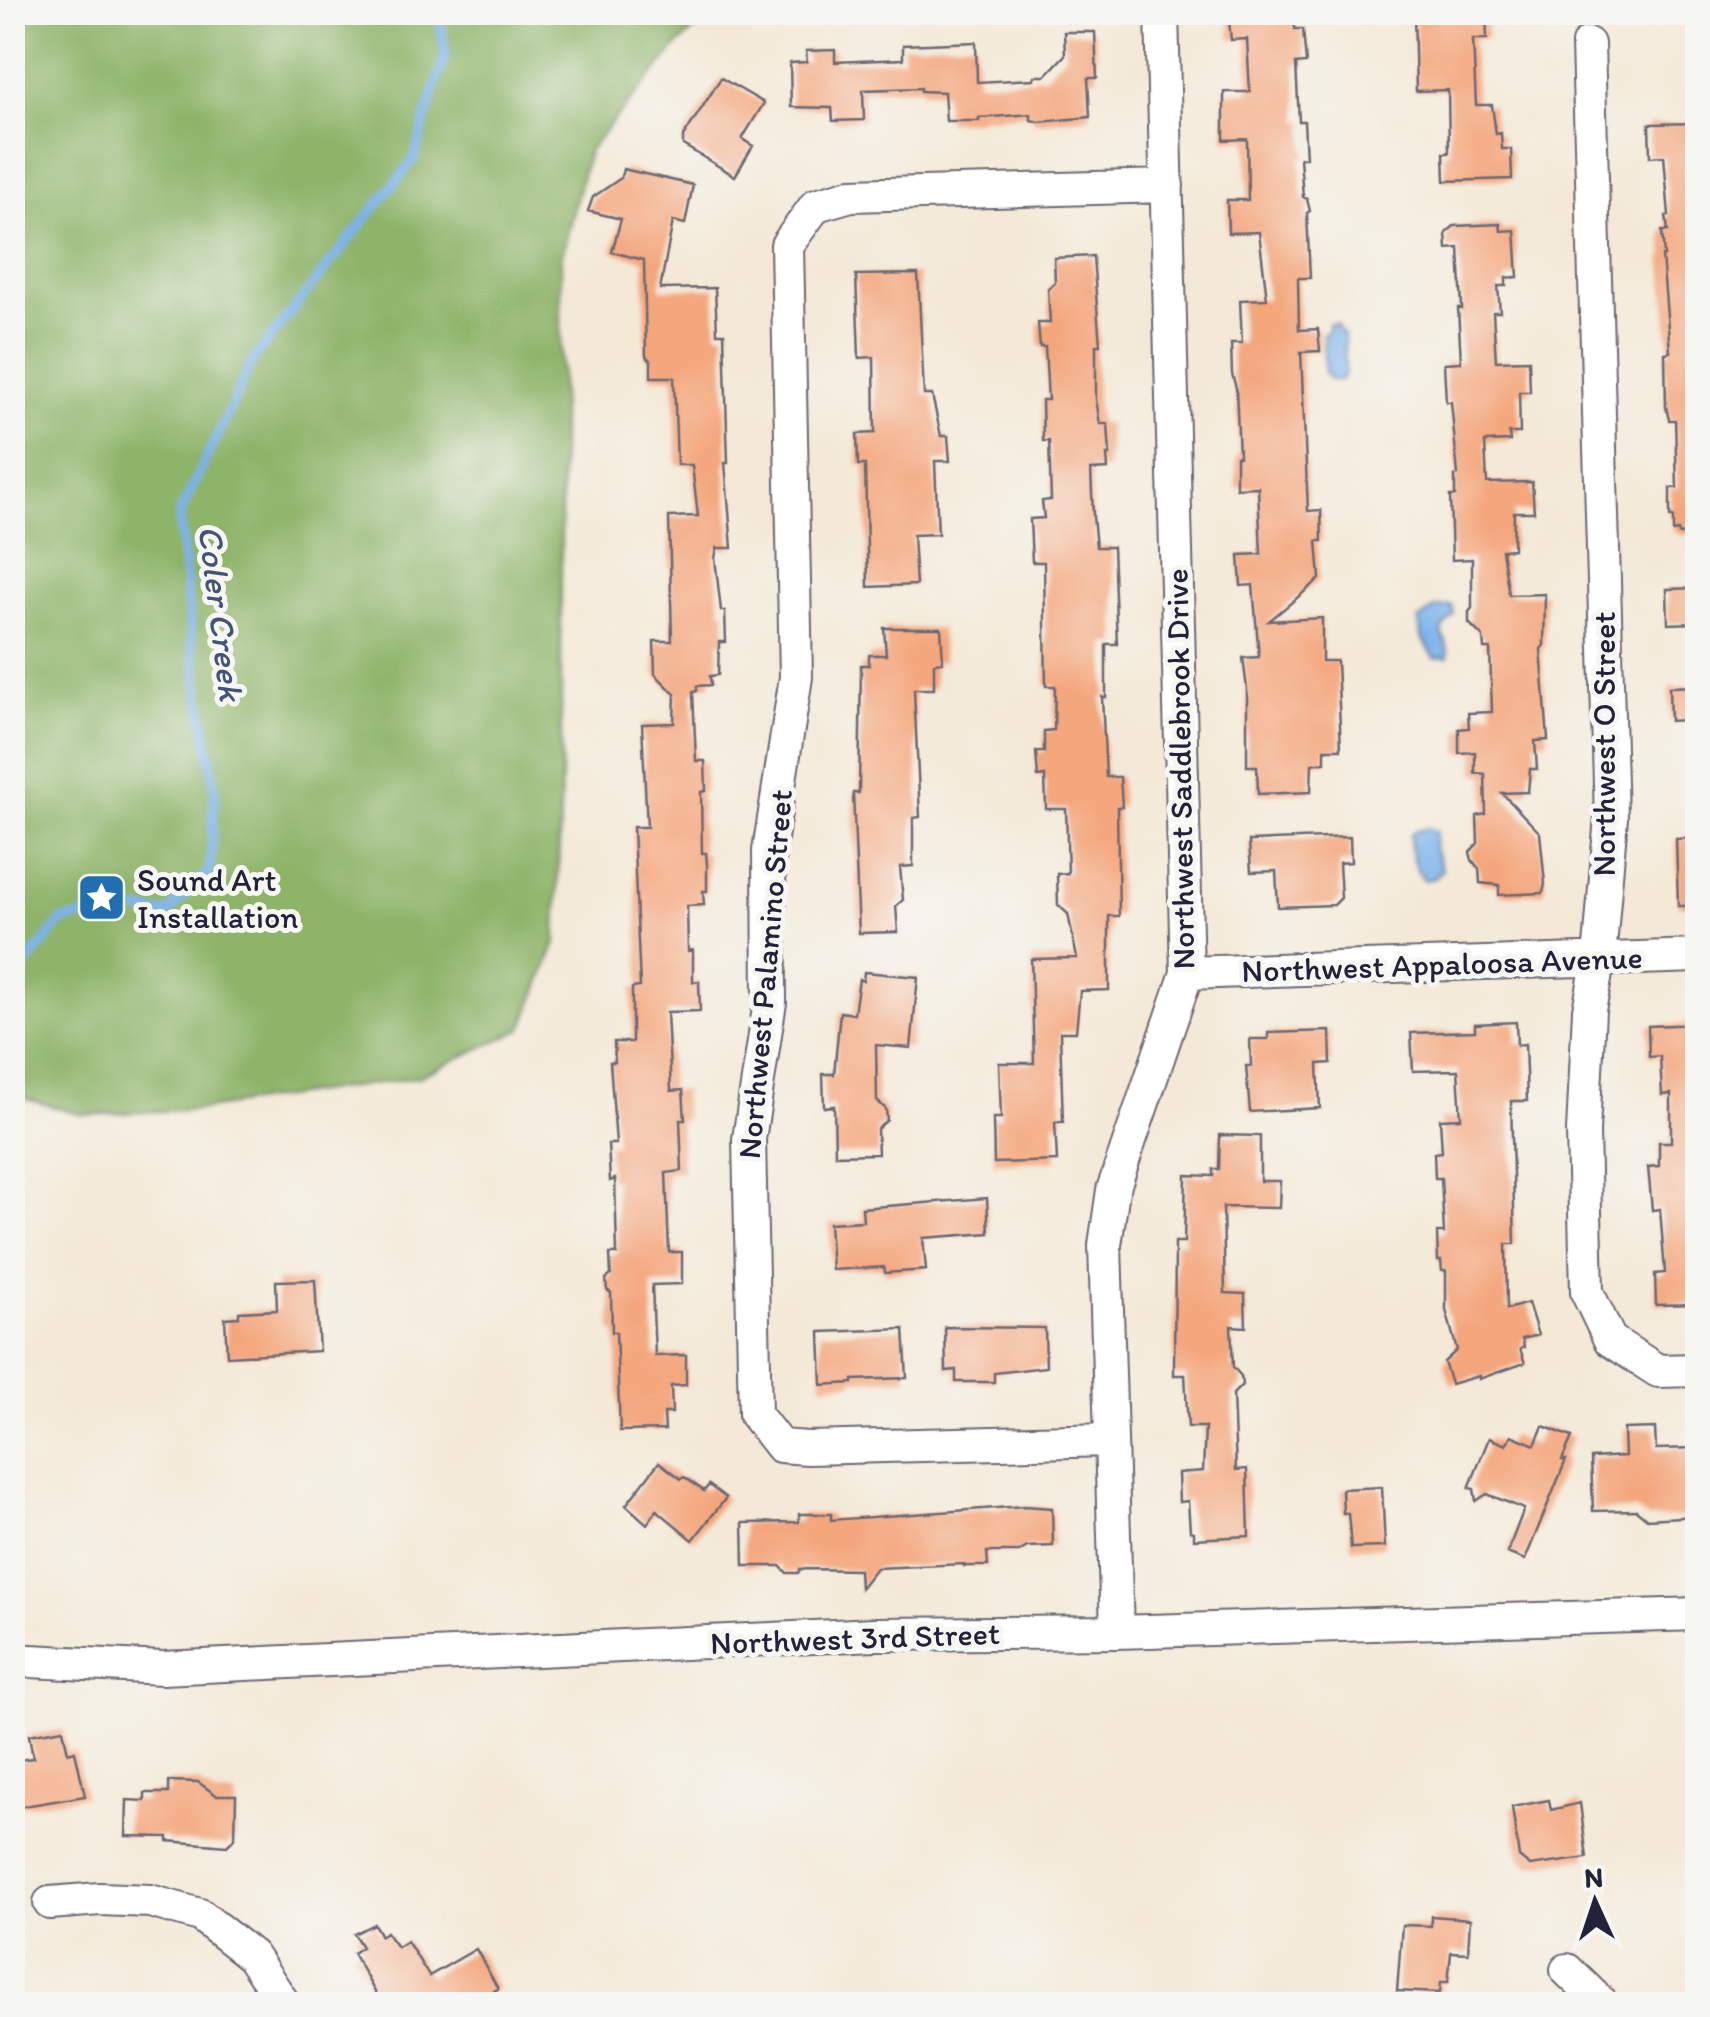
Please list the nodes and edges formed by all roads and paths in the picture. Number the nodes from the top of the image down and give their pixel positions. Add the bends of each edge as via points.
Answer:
1 (1162, 12) edge
2 (1588, 44) dead end
3 (1167, 186) junction
4 (1698, 956) edge
5 (1599, 959) junction
6 (1187, 973) junction
7 (1698, 1370) edge
8 (1110, 1440) junction
9 (1698, 1614) edge
10 (1117, 1632) junction
11 (12, 1660) edge
12 (50, 1903) dead end
13 (1567, 1970) dead end
14 (284, 2004) edge
15 (1602, 2004) edge

1 - 3 street, Northwest Saddlebrook Drive
2 - 5 street, Northwest O Street via 1611,817
3 - 6 street, Northwest Saddlebrook Drive
3 - 8 street, Northwest Palamino Street via 851,194 816,205 786,245 796,677 770,850 770,1002 748,1140 755,1414 780,1446
4 - 5 street, Northwest Appaloosa Avenue
5 - 6 street, Northwest Appaloosa Avenue
5 - 7 street, Northwest O Street via 1588,1010 1583,1132 1587,1292 1610,1340 1658,1371
6 - 8 street, Northwest Saddlebrook Drive via 1113,1190 1105,1245
8 - 10 street, Northwest Saddlebrook Drive
9 - 10 street, Northwest 3rd Street
10 - 11 street, Northwest 3rd Street via 875,1634 162,1668
12 - 14 street via 150,1901 200,1915 252,1956
13 - 15 street

